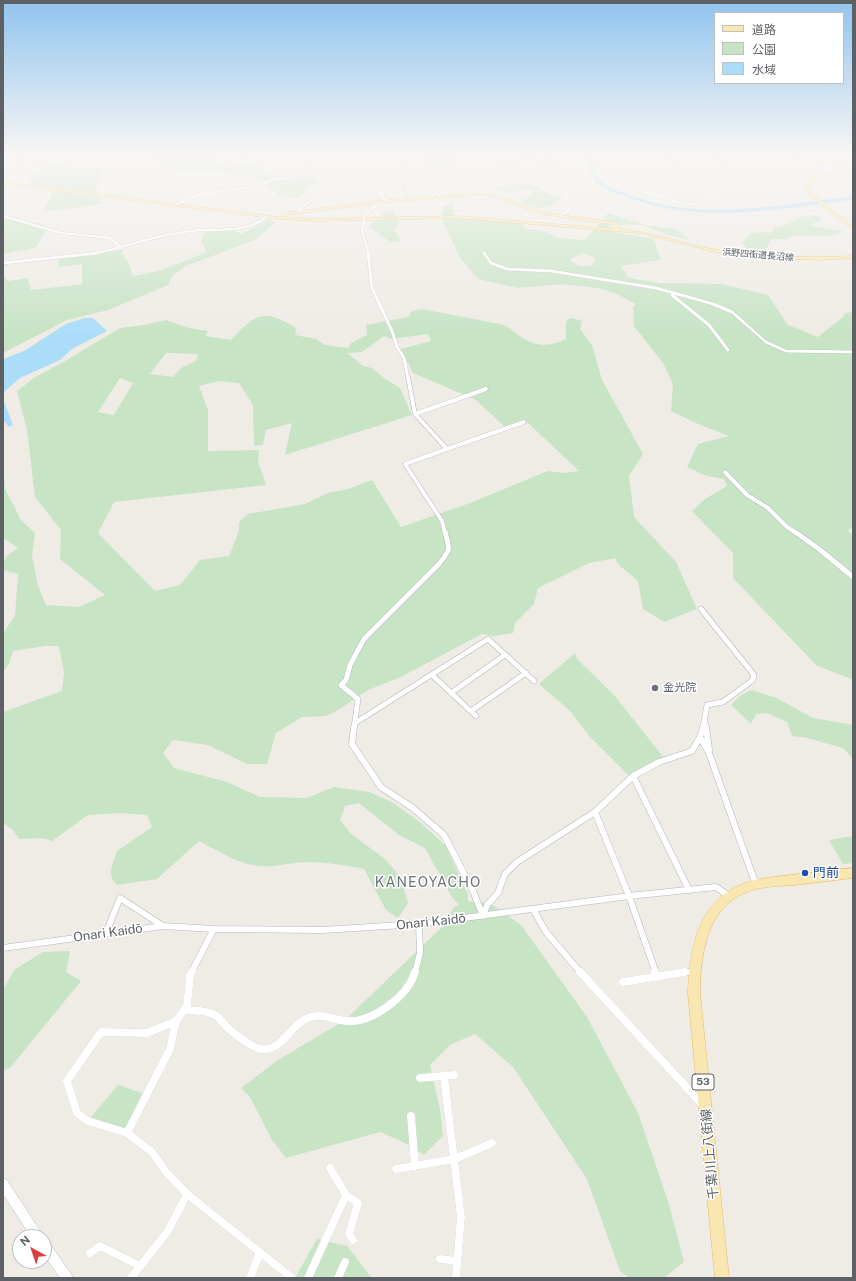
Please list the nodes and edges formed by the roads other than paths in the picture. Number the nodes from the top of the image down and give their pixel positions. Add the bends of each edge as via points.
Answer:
1 (249, 215) edge
2 (283, 215) edge
3 (365, 215) edge
4 (552, 215) edge
5 (836, 215) edge
6 (3, 216) edge
7 (560, 216) joint
8 (266, 217) junction
9 (279, 218) junction
10 (363, 219) junction
11 (853, 228) edge
12 (617, 229) junction
13 (121, 248) junction
14 (484, 253) dead end
15 (853, 257) edge
16 (3, 263) edge
17 (672, 294) junction
18 (728, 350) dead end
19 (853, 352) edge
20 (486, 389) dead end
21 (415, 414) junction
22 (524, 422) dead end
23 (446, 449) junction
24 (725, 472) dead end
25 (853, 578) edge
26 (701, 609) dead end
27 (506, 655) junction
28 (526, 673) junction
29 (432, 675) junction
30 (534, 681) dead end
31 (451, 693) junction
32 (471, 712) junction
33 (476, 716) dead end
34 (705, 720) junction
35 (356, 723) junction
36 (700, 737) junction
37 (709, 753) junction
38 (633, 776) junction
39 (595, 812) junction
40 (853, 873) edge
41 (756, 885) junction
42 (689, 890) junction
43 (630, 896) junction
44 (729, 896) junction
45 (533, 909) junction
46 (483, 916) junction
47 (419, 924) junction
48 (163, 926) junction
49 (214, 929) junction
50 (106, 933) junction
51 (3, 948) edge
52 (695, 971) junction
53 (657, 977) junction
54 (623, 982) dead end
55 (185, 1010) junction
56 (176, 1021) junction
57 (454, 1075) dead end
58 (444, 1076) junction
59 (420, 1078) dead end
60 (705, 1108) junction
61 (411, 1116) dead end
62 (127, 1133) junction
63 (492, 1143) dead end
64 (455, 1159) junction
65 (415, 1166) junction
66 (330, 1168) dead end
67 (396, 1169) dead end
68 (3, 1184) edge
69 (187, 1194) junction
70 (346, 1195) junction
71 (33, 1229) edge
72 (353, 1240) dead end
73 (260, 1252) junction
74 (90, 1253) dead end
75 (52, 1256) edge
76 (440, 1259) dead end
77 (457, 1261) junction
78 (345, 1262) dead end
79 (140, 1266) junction
80 (67, 1278) edge
81 (131, 1278) edge
82 (250, 1278) edge
83 (292, 1278) edge
84 (308, 1278) edge
85 (338, 1278) edge
86 (456, 1278) edge
87 (722, 1278) edge

1 - 8 main road, 浜野四街道長沼線
2 - 9 main road, 浜野四街道長沼線
3 - 10 street
4 - 7 main road, 浜野四街道長沼線
5 - 11 main road
6 - 13 street via 61,233 111,238
7 - 12 main road, 浜野四街道長沼線 via 617,224
8 - 9 main road, 浜野四街道長沼線
8 - 13 street via 262,221 229,230 208,229 166,236
9 - 10 main road, 浜野四街道長沼線
10 - 12 main road, 浜野四街道長沼線 via 446,217
10 - 21 street via 363,235 369,255 374,294 404,358
12 - 15 main road, 浜野四街道長沼線 via 740,255 814,259
13 - 16 street via 84,255
14 - 17 street via 491,263 507,269 574,274 656,288
17 - 18 street via 709,324
17 - 19 street via 729,310 766,342 786,351
20 - 21 street
21 - 23 street
22 - 23 street
23 - 35 street via 405,464 442,521 448,553 373,629 354,656 346,680 341,685 358,697
24 - 25 street via 747,496 768,508 786,526 819,549
26 - 34 street via 754,675 754,678 723,702 707,705
27 - 28 street
27 - 29 street via 488,639
27 - 31 street
28 - 30 street
28 - 32 street
29 - 31 street
29 - 35 street
31 - 32 street
32 - 33 street
34 - 36 street
34 - 37 street
35 - 46 street via 352,744 366,767 381,787 413,808 444,836
36 - 37 street
36 - 38 street via 692,751 659,762
37 - 41 street
38 - 39 street
38 - 42 street
39 - 43 street
39 - 46 street via 517,862 506,874 498,893 487,905
40 - 41 main road, 53
41 - 44 main road, 53
42 - 43 street, Onari Kaidō
42 - 44 street, Onari Kaidō via 716,887
43 - 45 street, Onari Kaidō
43 - 53 street
44 - 52 main road, 千葉川上八街線 / 53 via 711,916 703,931
45 - 46 street, Onari Kaidō
45 - 60 street via 546,932 573,966
46 - 47 street, Onari Kaidō
47 - 49 street, Onari Kaidō via 323,930
47 - 55 street via 420,938 415,978 408,990 397,1001 362,1019 351,1021 322,1014 307,1018 278,1045 270,1049 260,1049 227,1028 217,1016 205,1011
48 - 49 street, Onari Kaidō
48 - 50 street, Onari Kaidō
48 - 50 street via 120,898
49 - 55 street via 190,976
50 - 51 street, Onari Kaidō
52 - 53 street
52 - 60 main road, 千葉川上八街線 / 53 via 694,994
53 - 54 street
55 - 56 street
56 - 62 street via 170,1049
56 - 62 street via 147,1033 101,1032 67,1081 77,1113 88,1120
57 - 58 street
58 - 59 street
58 - 64 street
60 - 87 main road, 千葉川上八街線 / 53
61 - 65 street
62 - 69 street via 152,1152 166,1172
63 - 64 street
64 - 65 street
64 - 77 street via 461,1217
65 - 67 street
66 - 70 street
68 - 71 street
69 - 73 street
69 - 79 street via 168,1231
70 - 72 street via 358,1203 349,1234
70 - 84 street
73 - 82 street
73 - 83 street
74 - 79 street via 100,1246
75 - 80 street
76 - 77 street
77 - 86 street
78 - 85 street
79 - 81 street

